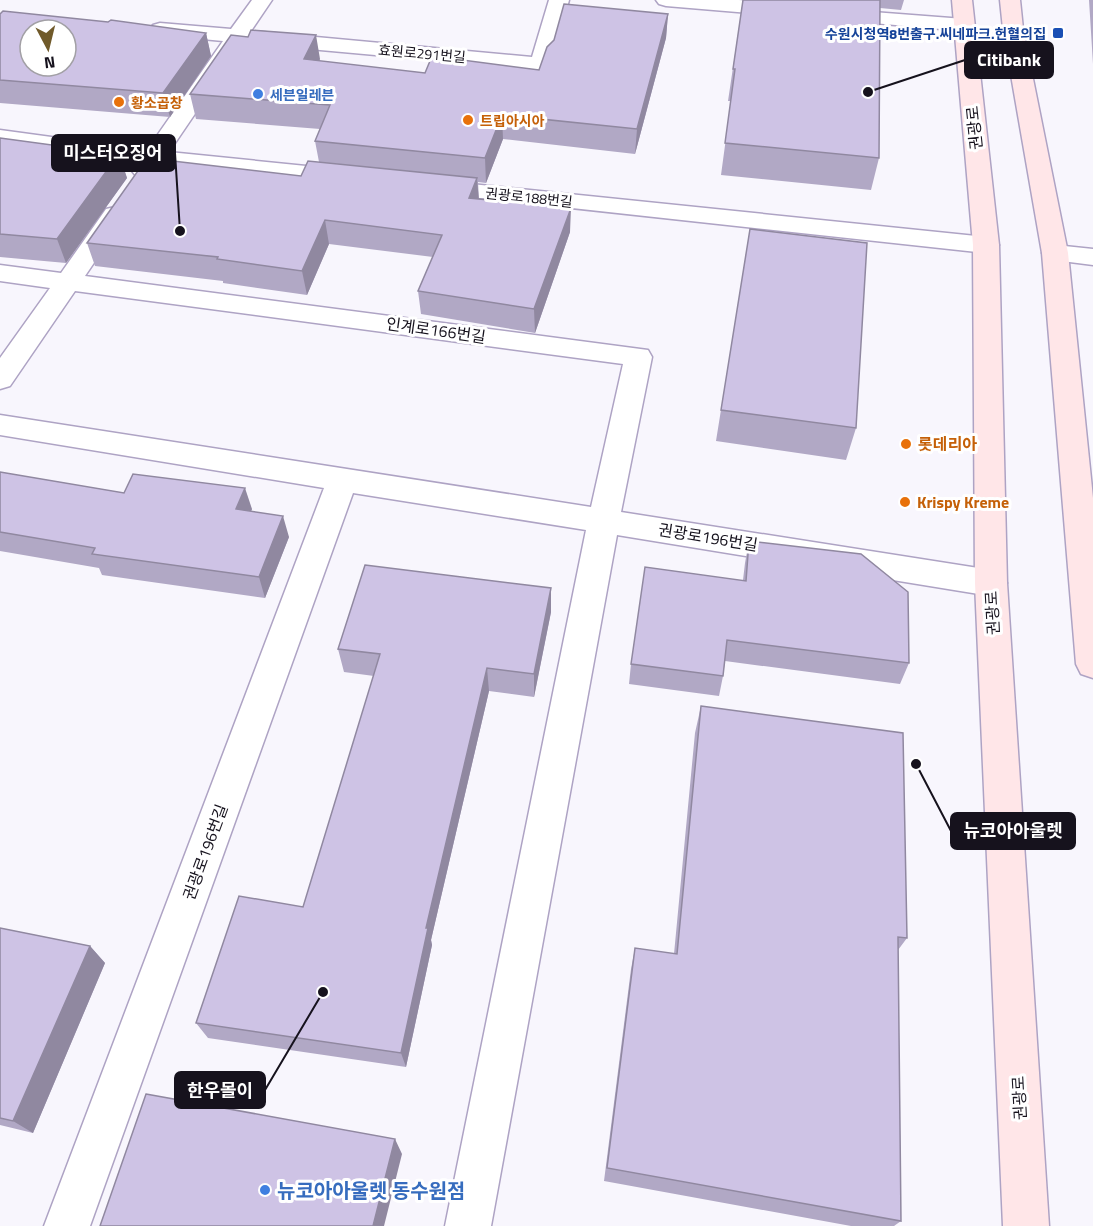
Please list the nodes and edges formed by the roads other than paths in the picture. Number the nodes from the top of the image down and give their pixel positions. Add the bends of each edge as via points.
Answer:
1 (262, 0) edge
2 (559, 0) edge
3 (666, 0) edge
4 (1010, 0) edge
5 (963, 12) edge
6 (141, 27) edge
7 (238, 38) junction
8 (0, 137) edge
9 (156, 158) junction
10 (369, 180) edge
11 (405, 184) edge
12 (986, 245) junction
13 (1055, 253) junction
14 (1093, 257) edge
15 (0, 273) edge
16 (68, 282) junction
17 (0, 380) edge
18 (0, 425) edge
19 (343, 479) junction
20 (603, 520) junction
21 (991, 583) junction
22 (1093, 664) edge
23 (67, 1226) edge
24 (468, 1226) edge
25 (1026, 1226) edge

1 - 7 street
2 - 7 street, 효원로291번길 via 541,64
3 - 5 street via 814,13
4 - 13 street via 1012,29
5 - 12 street, 권광로
6 - 7 street
7 - 9 street
8 - 9 street
9 - 10 street
9 - 16 street
11 - 12 street, 권광로188번길
12 - 21 street, 권광로
13 - 14 street
13 - 22 street
15 - 16 street, 인계로166번길
16 - 17 street
16 - 20 street, 인계로166번길 via 638,357
18 - 19 street, 권광로196번길
19 - 20 street, 권광로196번길
19 - 23 street, 권광로196번길
20 - 21 street, 권광로196번길
20 - 24 street
21 - 25 street, 권광로

